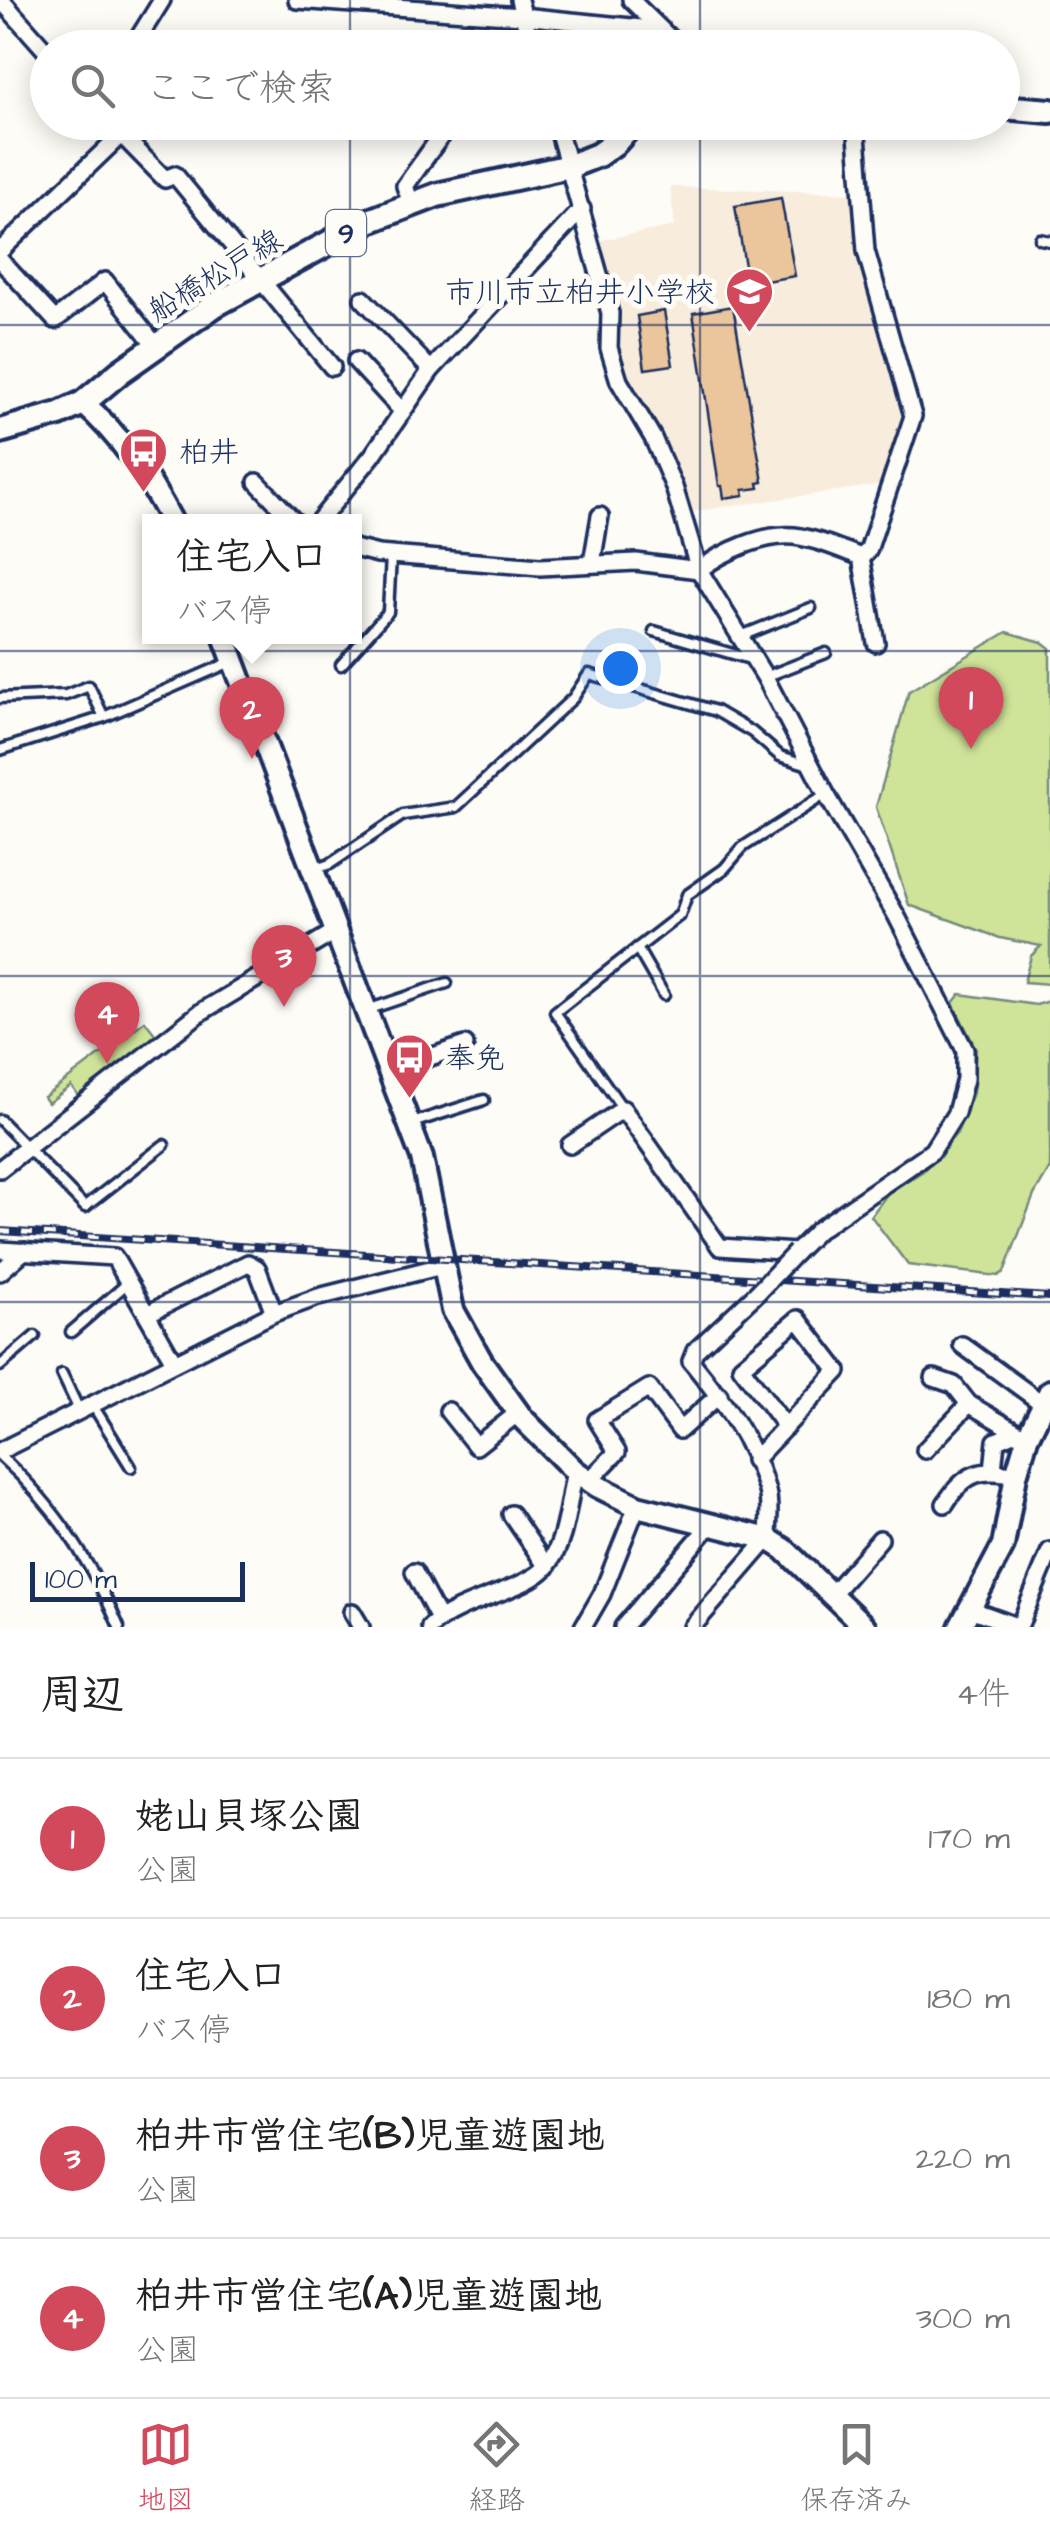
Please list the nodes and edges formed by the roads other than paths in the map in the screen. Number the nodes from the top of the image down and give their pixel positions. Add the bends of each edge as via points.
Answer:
1 (0, 0) edge
2 (162, 0) edge
3 (297, 0) edge
4 (631, 0) edge
5 (520, 8) edge
6 (143, 30) edge
7 (661, 30) joint
8 (30, 33) edge
9 (1020, 108) edge
10 (1050, 111) edge
11 (105, 140) edge
12 (126, 140) edge
13 (438, 140) edge
14 (562, 140) edge
15 (618, 140) edge
16 (857, 140) edge
17 (570, 166) junction
18 (411, 203) junction
19 (582, 209) junction
20 (0, 251) edge
21 (0, 260) edge
22 (258, 280) junction
23 (363, 299) dead end
24 (156, 346) junction
25 (356, 361) dead end
26 (332, 367) dead end
27 (431, 370) junction
28 (83, 403) junction
29 (402, 412) junction
30 (0, 431) edge
31 (257, 482) dead end
32 (167, 514) edge
33 (287, 514) edge
34 (324, 514) edge
35 (600, 516) dead end
36 (362, 550) edge
37 (392, 556) junction
38 (861, 557) junction
39 (592, 563) junction
40 (700, 570) junction
41 (811, 608) dead end
42 (654, 630) dead end
43 (740, 636) junction
44 (362, 641) edge
45 (876, 643) dead end
46 (227, 644) edge
47 (360, 644) edge
48 (826, 653) dead end
49 (755, 661) junction
50 (233, 662) junction
51 (341, 665) dead end
52 (765, 677) junction
53 (0, 698) edge
54 (104, 717) junction
55 (0, 750) edge
56 (811, 766) junction
57 (826, 794) junction
58 (312, 870) junction
59 (336, 931) junction
60 (637, 948) junction
61 (447, 983) dead end
62 (664, 994) dead end
63 (366, 1011) junction
64 (465, 1045) dead end
65 (390, 1071) junction
66 (484, 1100) dead end
67 (623, 1108) junction
68 (0, 1120) edge
69 (409, 1124) junction
70 (164, 1145) dead end
71 (570, 1145) dead end
72 (30, 1148) junction
73 (0, 1169) edge
74 (0, 1250) edge
75 (24, 1251) junction
76 (796, 1252) junction
77 (442, 1266) junction
78 (0, 1272) edge
79 (128, 1282) junction
80 (274, 1313) junction
81 (147, 1314) junction
82 (71, 1332) dead end
83 (35, 1336) dead end
84 (962, 1346) dead end
85 (174, 1362) junction
86 (0, 1366) edge
87 (62, 1374) dead end
88 (934, 1378) dead end
89 (718, 1395) junction
90 (1047, 1397) edge
91 (969, 1404) junction
92 (86, 1407) junction
93 (448, 1411) dead end
94 (518, 1414) junction
95 (786, 1427) junction
96 (1021, 1436) junction
97 (924, 1450) dead end
98 (0, 1454) edge
99 (754, 1460) junction
100 (130, 1467) dead end
101 (993, 1470) junction
102 (1016, 1475) junction
103 (582, 1476) junction
104 (944, 1504) dead end
105 (637, 1506) junction
106 (511, 1514) dead end
107 (711, 1524) junction
108 (768, 1539) junction
109 (880, 1539) dead end
110 (1050, 1551) edge
111 (547, 1567) junction
112 (414, 1572) dead end
113 (831, 1594) junction
114 (352, 1612) dead end
115 (965, 1618) edge
116 (434, 1623) edge
117 (119, 1627) edge
118 (361, 1627) edge
119 (583, 1627) edge
120 (623, 1627) edge
121 (692, 1627) edge
122 (866, 1627) edge
123 (1019, 1627) edge

1 - 8 street
2 - 6 street
3 - 5 street
4 - 7 street
5 - 7 street
9 - 10 main road
11 - 20 street
12 - 22 street via 164,179 175,175
13 - 18 street via 404,186
14 - 17 street
15 - 17 main road, 船橋松戸線 / 9
16 - 38 street via 866,252 913,416
17 - 18 main road, 船橋松戸線 / 9
17 - 19 street
18 - 22 main road, 船橋松戸線 / 9
19 - 27 street
19 - 40 street via 610,313 619,381 653,438
21 - 24 street via 55,320 105,281
22 - 24 main road, 船橋松戸線 / 9
22 - 26 street
23 - 27 street
24 - 28 main road, 船橋松戸線 / 9
25 - 29 street
27 - 29 street
28 - 30 main road, 船橋松戸線 / 9
28 - 32 street via 133,456
29 - 34 street
31 - 33 street
35 - 39 street
36 - 37 street
37 - 39 street via 540,568
37 - 44 lane via 388,612
38 - 40 street via 791,536 758,542
38 - 45 street
39 - 40 street
40 - 43 street
41 - 43 lane
42 - 49 lane
43 - 49 street
46 - 50 street
47 - 51 lane
48 - 52 lane
49 - 52 street
50 - 54 lane
50 - 58 street
52 - 56 street
53 - 54 lane via 66,695 89,686
54 - 55 lane
56 - 57 street
56 - 58 lane via 780,756 716,711 588,674 574,698 456,807 403,815
57 - 60 lane via 743,847 687,895 680,915
57 - 76 street via 965,1050 965,1079 956,1112 932,1150
58 - 59 street
59 - 63 street
59 - 72 street via 201,1012
60 - 62 lane
60 - 67 lane via 556,1012
61 - 63 lane
63 - 65 street
64 - 65 street
65 - 69 street
66 - 69 lane
67 - 71 street
67 - 76 street via 720,1247
68 - 72 lane
69 - 77 street
70 - 72 lane via 85,1207
72 - 73 street
74 - 75 street
75 - 78 street
75 - 79 street via 114,1257
76 - 89 street, bridge via 695,1351 691,1361
77 - 80 street
77 - 94 street via 453,1310
79 - 81 street
79 - 82 lane
80 - 81 street via 248,1263
80 - 85 street
81 - 85 street
83 - 86 lane
84 - 90 street
85 - 92 street
87 - 92 lane
88 - 91 street via 954,1385
89 - 99 street
89 - 103 street via 680,1430 650,1388 597,1420 618,1452
90 - 96 street
91 - 96 street
91 - 97 street
92 - 98 street
92 - 100 lane
93 - 94 street via 476,1446
94 - 103 street
95 - 95 street via 838,1371 798,1319 741,1368
95 - 99 street
96 - 101 street via 996,1442
96 - 102 street
98 - 117 lane via 62,1522
99 - 108 street via 768,1494
101 - 102 street
101 - 104 street via 968,1477
102 - 115 street via 1004,1546
103 - 105 street
103 - 111 street
105 - 107 street
105 - 119 street
106 - 111 street
107 - 108 street
107 - 120 street
108 - 113 street
108 - 121 street
109 - 113 street
110 - 123 street
111 - 116 street
112 - 116 street
113 - 122 street
114 - 118 street
115 - 123 street

